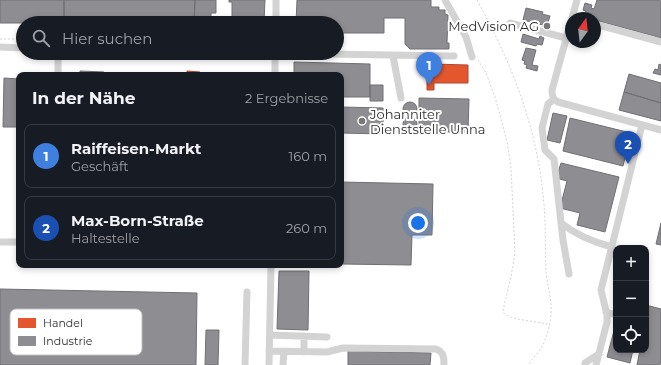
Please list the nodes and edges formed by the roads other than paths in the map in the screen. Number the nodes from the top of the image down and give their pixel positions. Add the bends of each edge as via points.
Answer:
1 (276, 0) edge
2 (445, 0) edge
3 (577, 0) edge
4 (574, 12) edge
5 (276, 16) edge
6 (510, 23) dead end
7 (601, 26) edge
8 (565, 38) edge
9 (565, 42) edge
10 (661, 42) edge
11 (0, 47) edge
12 (16, 48) edge
13 (344, 55) edge
14 (392, 56) junction
15 (454, 56) dead end
16 (472, 57) road end
17 (58, 60) edge
18 (275, 60) edge
19 (58, 72) edge
20 (274, 72) edge
21 (401, 98) dead end
22 (553, 98) junction
23 (642, 125) junction
24 (661, 130) edge
25 (561, 223) junction
26 (0, 242) edge
27 (16, 242) edge
28 (612, 247) junction
29 (270, 268) edge
30 (570, 274) dead end
31 (247, 292) dead end
32 (606, 312) junction
33 (613, 314) edge
34 (270, 335) junction
35 (304, 336) junction
36 (327, 336) dead end
37 (269, 351) junction
38 (284, 352) junction
39 (304, 352) junction
40 (599, 354) junction
41 (245, 365) edge
42 (269, 365) edge
43 (283, 365) edge
44 (444, 365) edge
45 (585, 365) edge
46 (596, 365) edge

1 - 5 street
2 - 16 street via 466,37
3 - 4 street
6 - 8 street
7 - 10 street
9 - 22 street via 552,90
11 - 12 street
13 - 14 street
14 - 15 street
14 - 21 street
17 - 19 street
18 - 20 street
22 - 23 street via 558,102
22 - 25 street via 548,104 542,128 545,150 554,159
23 - 24 street
23 - 28 street
25 - 28 street via 577,234
25 - 30 street
26 - 27 street
28 - 32 street via 601,290
29 - 34 street
31 - 41 street
32 - 33 street
32 - 40 street via 607,322
34 - 35 street
34 - 37 street
35 - 36 street
35 - 39 street
37 - 38 street
37 - 42 street
38 - 39 street
38 - 43 street
39 - 44 street via 327,352 343,348 436,350 442,352
40 - 45 street
40 - 46 street

